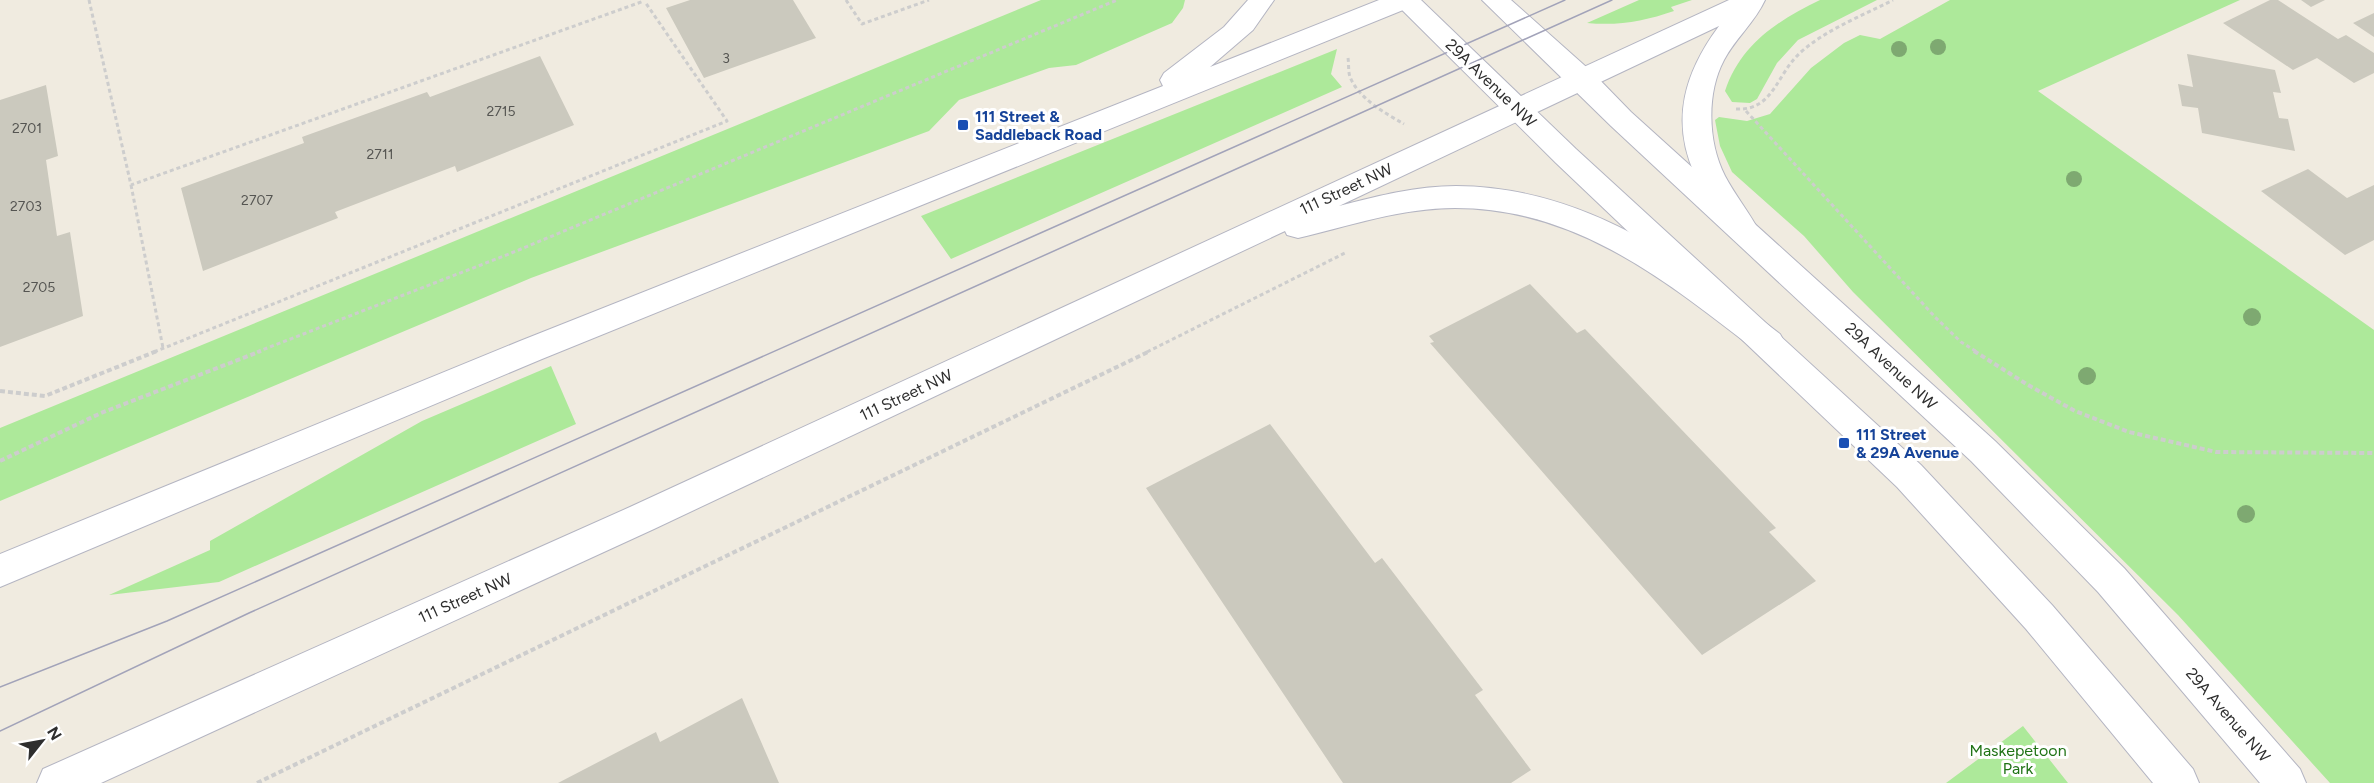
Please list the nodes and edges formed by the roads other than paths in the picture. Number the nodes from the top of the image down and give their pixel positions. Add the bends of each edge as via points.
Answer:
1 (1261, 0) edge
2 (1404, 0) edge
3 (1495, 0) edge
4 (1752, 0) edge
5 (1583, 80) junction
6 (1149, 100) junction
7 (1519, 109) junction
8 (1744, 231) junction
9 (1226, 245) junction
10 (1769, 343) junction
11 (0, 571) edge
12 (57, 783) edge
13 (2179, 783) edge
14 (2286, 783) edge

1 - 6 main road via 1229,36
2 - 6 main road
2 - 7 main road, 29A Avenue NW
3 - 5 main road, 29A Avenue NW
4 - 5 main road, 111 Street NW
4 - 8 main road via 1709,62 1701,81 1699,106 1706,165
5 - 7 main road, 111 Street NW
5 - 8 main road, 29A Avenue NW via 1621,120
6 - 11 main road via 542,345
7 - 9 main road, 111 Street NW
7 - 10 main road, 29A Avenue NW
8 - 14 main road, 29A Avenue NW via 1983,451 2111,580
9 - 10 main road via 1404,203 1454,197 1512,201 1568,216 1633,246 1688,280
9 - 12 main road, 111 Street NW via 642,518
10 - 13 main road, 29A Avenue NW via 1955,523

